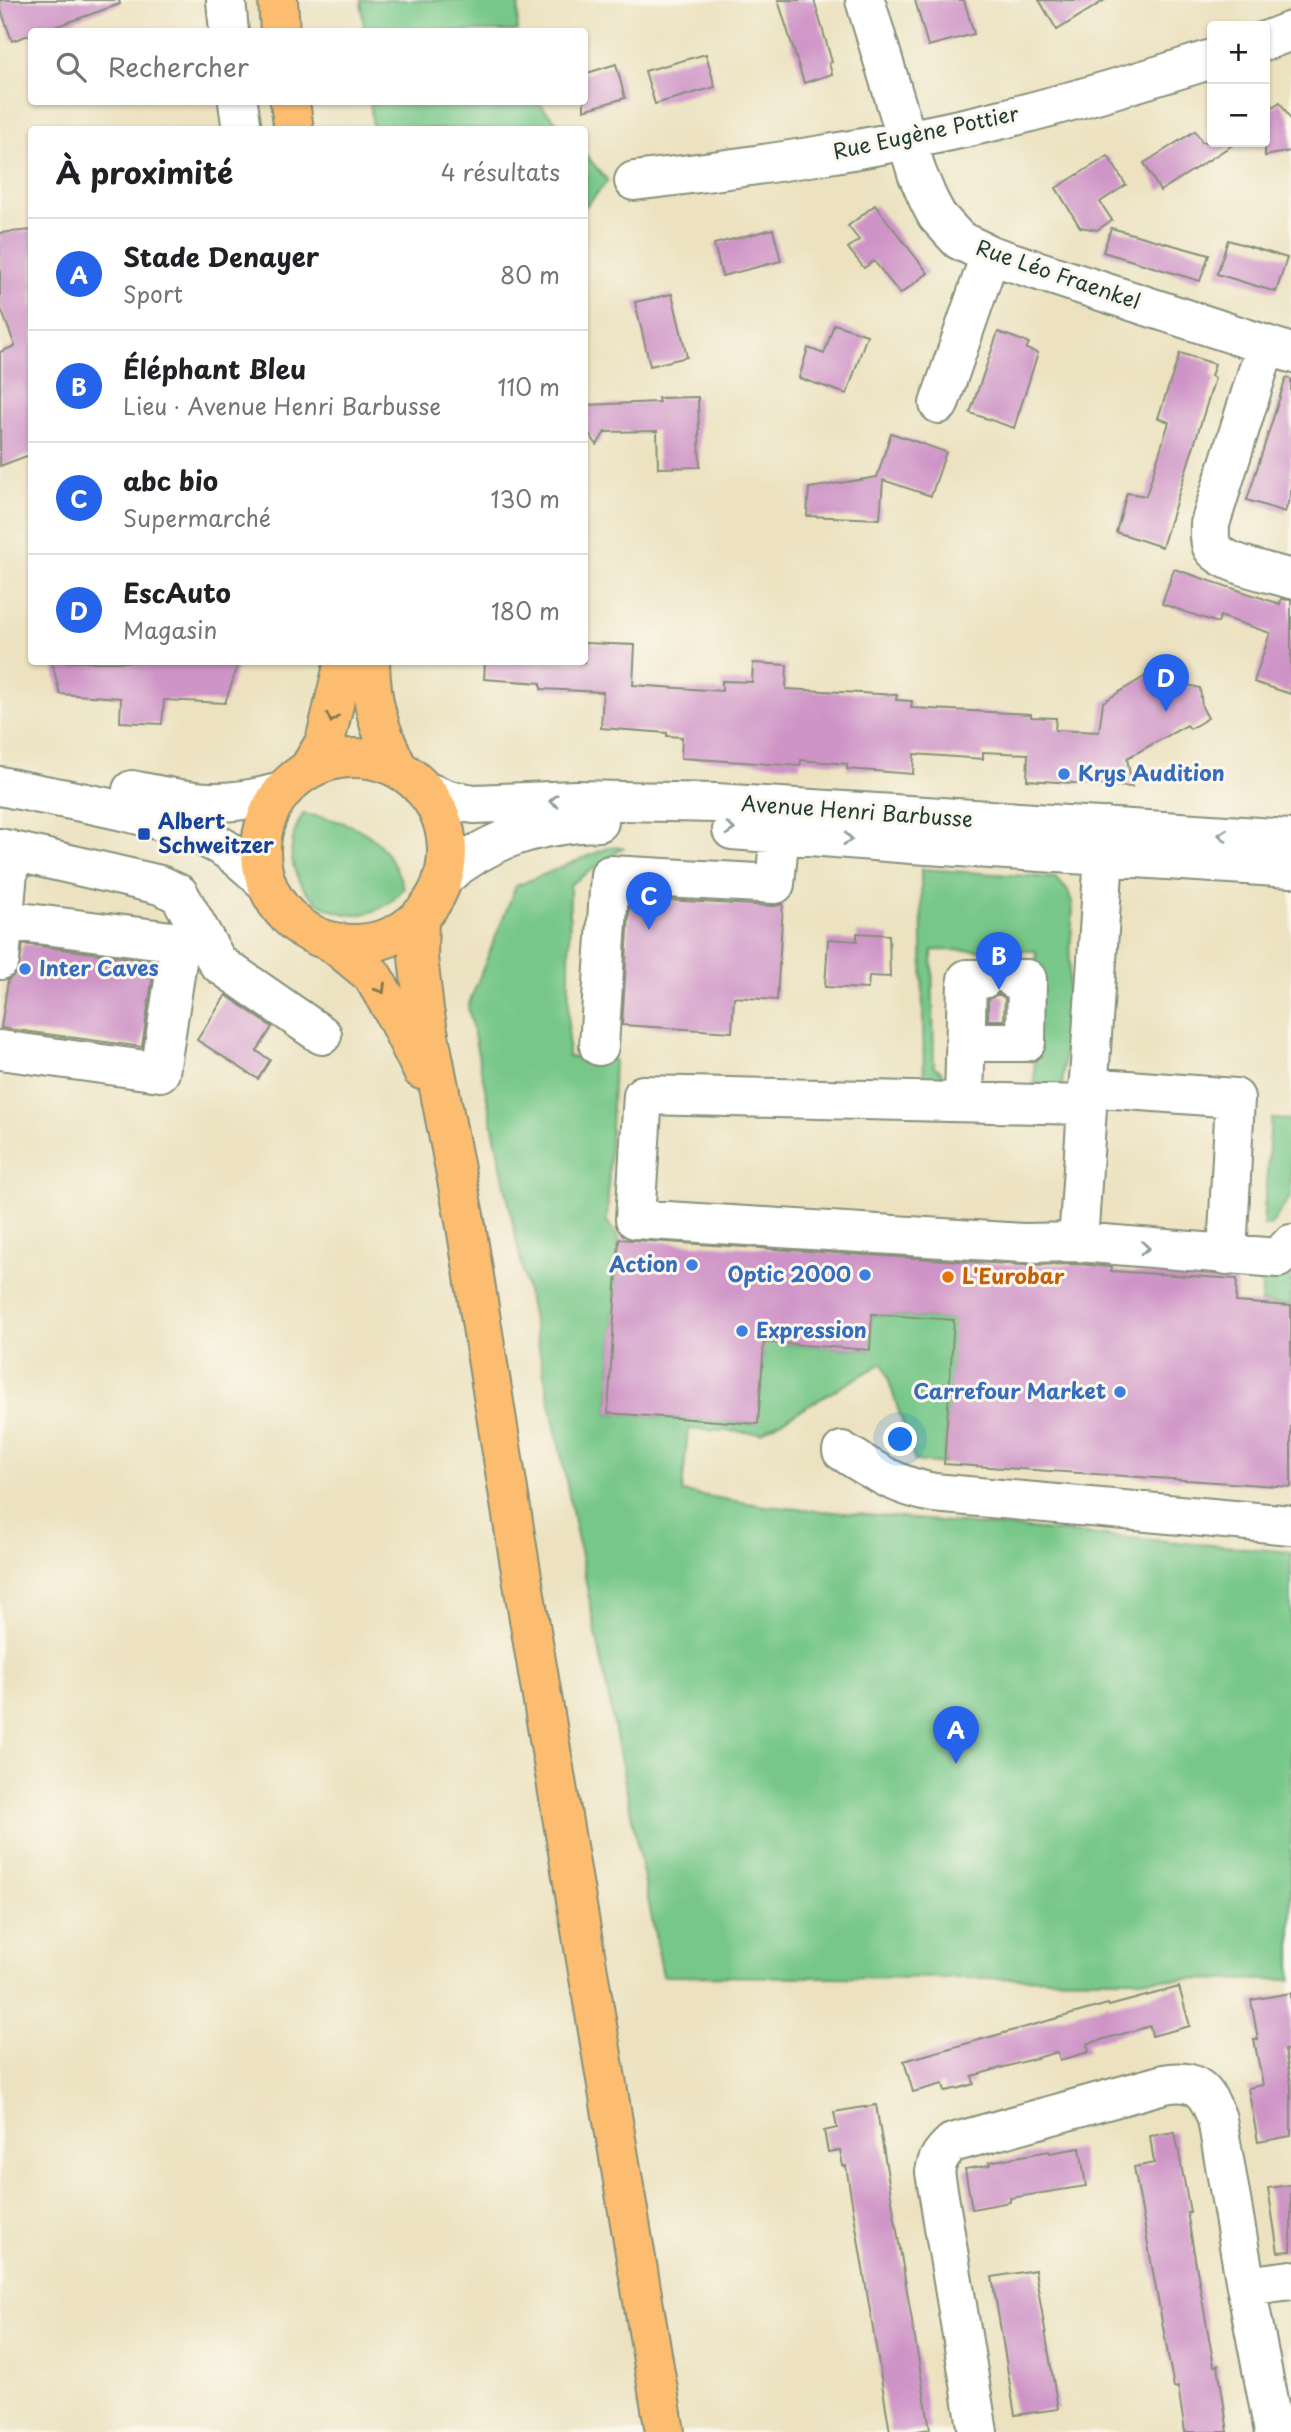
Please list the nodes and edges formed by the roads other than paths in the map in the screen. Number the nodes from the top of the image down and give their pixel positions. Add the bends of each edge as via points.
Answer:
1 (226, 0) edge
2 (258, 0) edge
3 (278, 0) edge
4 (866, 0) edge
5 (229, 28) edge
6 (261, 28) edge
7 (280, 28) edge
8 (1291, 31) edge
9 (1270, 39) edge
10 (1207, 60) edge
11 (238, 105) edge
12 (270, 105) edge
13 (290, 105) edge
14 (241, 126) edge
15 (273, 126) edge
16 (293, 126) edge
17 (907, 139) junction
18 (634, 181) dead end
19 (990, 255) junction
20 (1279, 349) edge
21 (939, 404) dead end
22 (1291, 579) edge
23 (343, 665) edge
24 (370, 665) edge
25 (0, 762) edge
26 (412, 780) junction
27 (295, 781) junction
28 (0, 786) edge
29 (781, 820) junction
30 (1291, 839) edge
31 (1105, 841) junction
32 (5, 849) edge
33 (1291, 868) edge
34 (443, 878) junction
35 (265, 882) junction
36 (419, 918) junction
37 (4, 920) junction
38 (188, 934) junction
39 (332, 942) junction
40 (0, 960) edge
41 (322, 1035) dead end
42 (965, 1042) junction
43 (599, 1046) dead end
44 (0, 1050) edge
45 (1088, 1096) junction
46 (964, 1102) junction
47 (443, 1114) junction
48 (1077, 1242) junction
49 (1227, 1255) junction
50 (1287, 1255) edge
51 (842, 1451) dead end
52 (1291, 1525) edge
53 (1291, 2280) edge
54 (1246, 2286) junction
55 (665, 2432) edge
56 (978, 2432) edge
57 (1274, 2432) edge

1 - 5 street
2 - 6 main road
3 - 7 main road
4 - 17 street, Rue Léo Fraenkel
8 - 9 street
10 - 17 street, Rue Eugène Pottier via 1075,100
11 - 14 street
12 - 15 main road
13 - 16 main road
17 - 18 street, Rue Eugène Pottier via 783,162
17 - 19 street, Rue Léo Fraenkel via 937,216 959,240
19 - 20 street, Rue Léo Fraenkel
19 - 21 street
20 - 22 street via 1210,524 1210,541 1226,559
23 -> 27 main road via 325,742
24 - 26 main road via 375,712 384,741
25 - 27 street via 192,802 234,803
26 - 27 main road via 374,760 357,758 323,763
29 -> 26 street, Avenue Henri Barbusse via 597,800 474,804 449,800
26 - 34 main road via 439,812 446,836
27 - 35 main road via 268,814 261,857
28 - 35 street via 176,826 226,849
29 - 31 street, Avenue Henri Barbusse via 912,844
34 -> 29 street, Avenue Henri Barbusse via 493,843 571,824
29 - 43 street via 775,884 610,875
30 -> 31 street, Avenue Henri Barbusse
31 - 33 street, Avenue Henri Barbusse
31 - 45 street
32 - 37 street
32 - 38 street via 160,885 179,894
34 - 36 main road
35 - 39 main road via 288,918
36 - 39 main road via 374,942
36 - 47 main road via 419,973
37 - 38 street
37 - 40 street
38 - 41 street via 218,963
38 - 44 street via 160,1072
39 -> 47 main road via 377,982
42 - 42 street via 1026,1042 1027,979 967,979
42 - 46 street
45 - 46 street
45 - 48 street
45 - 49 street via 1235,1098
46 - 48 street via 643,1095 635,1219 1023,1243
47 - 55 main road via 466,1226
48 -> 49 street
49 - 50 street
51 - 52 street via 887,1480 934,1493
53 - 54 street
54 - 56 street via 1217,2119 1208,2097 1193,2084 1164,2084 951,2143 942,2151 935,2172
54 - 57 street

